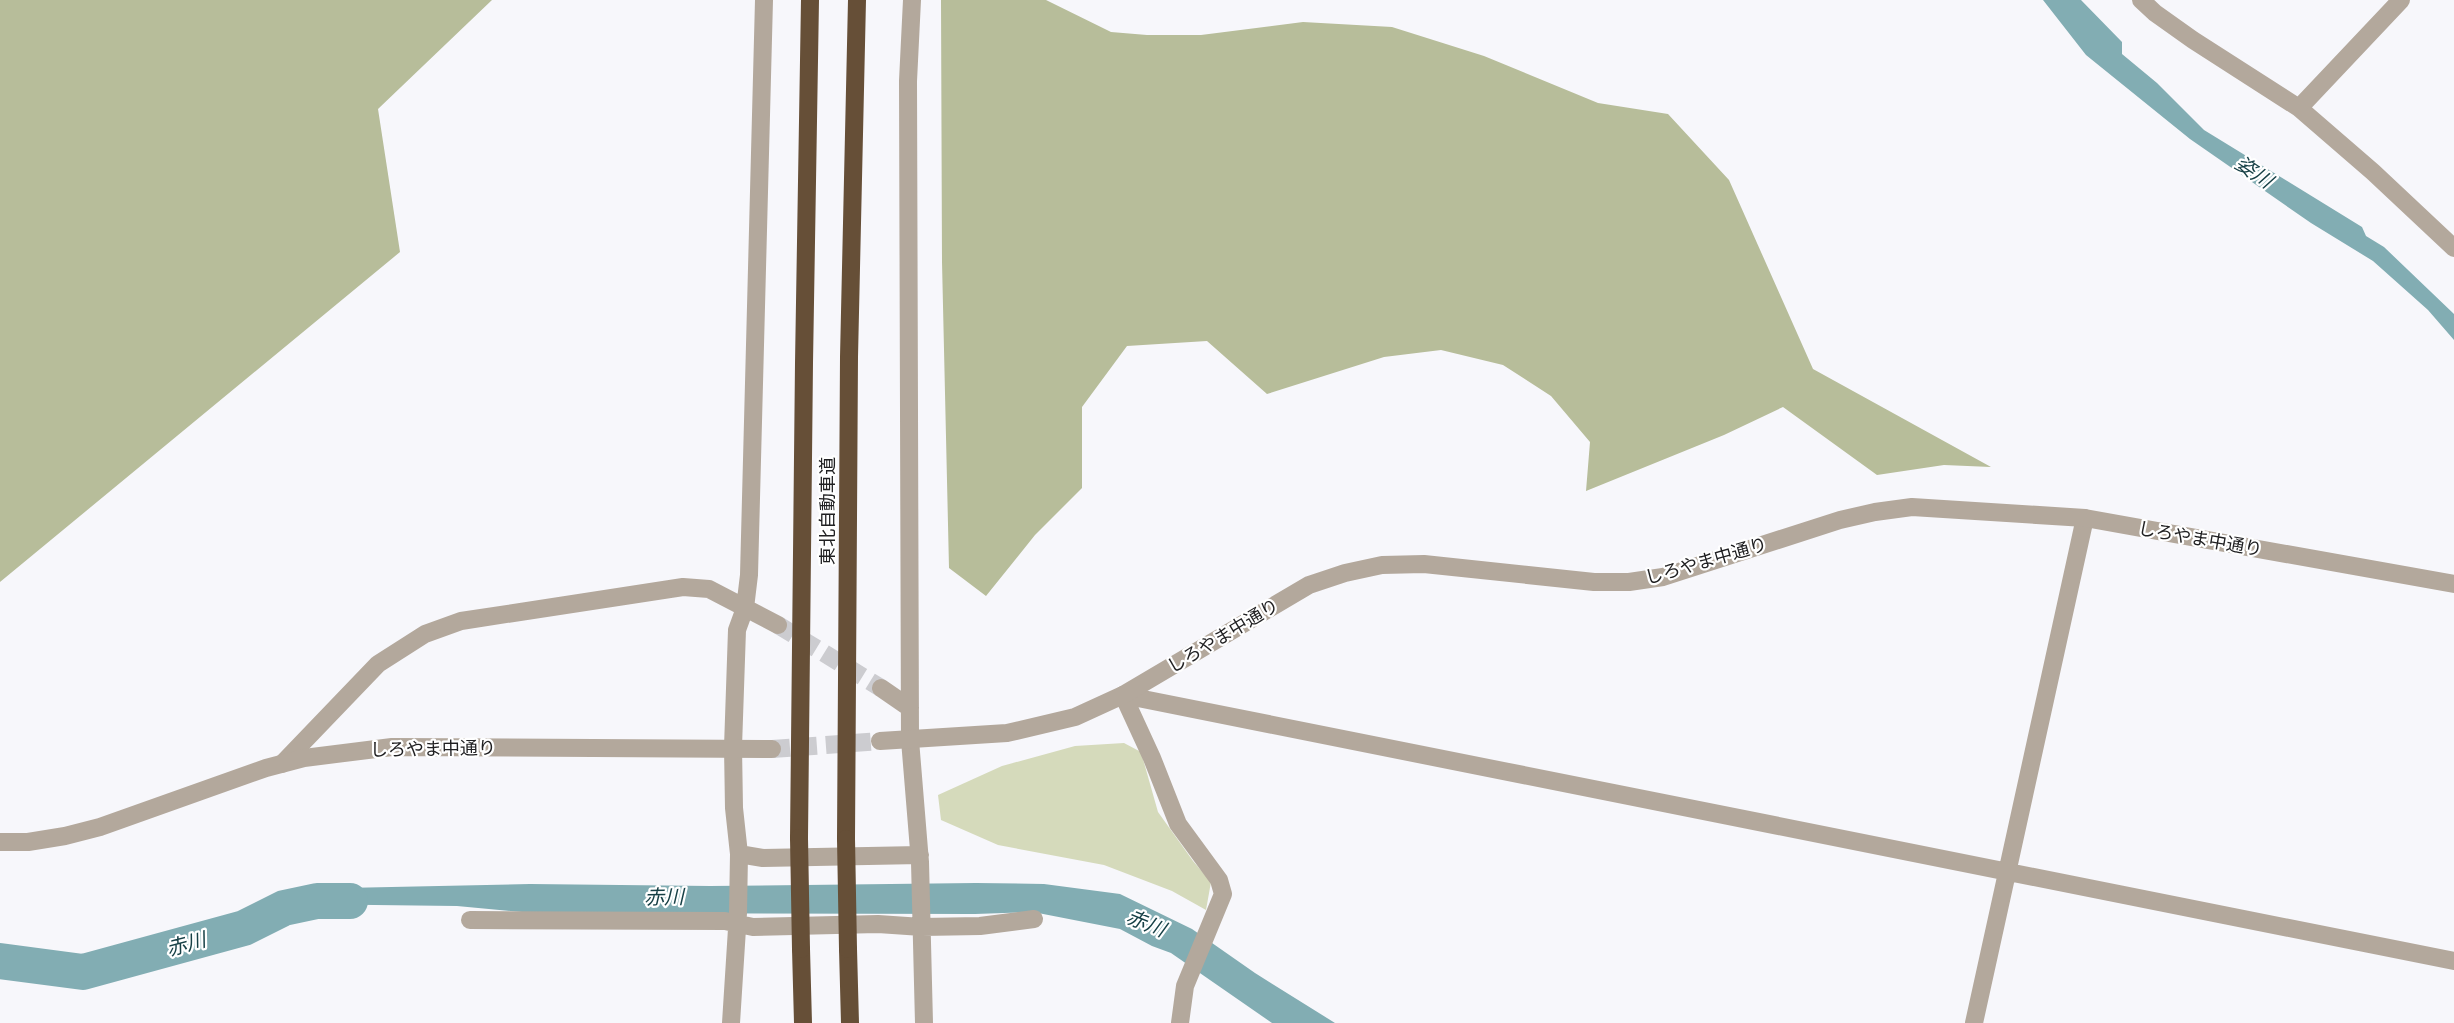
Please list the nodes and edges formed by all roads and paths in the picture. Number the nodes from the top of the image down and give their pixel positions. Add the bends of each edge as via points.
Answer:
1 (764, 0) edge
2 (810, 0) edge
3 (857, 0) edge
4 (912, 0) edge
5 (2141, 0) edge
6 (2401, 0) edge
7 (2299, 108) junction
8 (2454, 248) edge
9 (2085, 518) junction
10 (2454, 584) edge
11 (745, 608) junction
12 (778, 625) tunnel mouth
13 (881, 688) tunnel mouth
14 (1123, 695) junction
15 (910, 708) junction
16 (910, 740) junction
17 (880, 741) tunnel mouth
18 (733, 747) junction
19 (772, 748) tunnel mouth
20 (282, 764) junction
21 (0, 842) edge
22 (739, 854) junction
23 (920, 859) junction
24 (2007, 870) junction
25 (738, 919) junction
26 (1034, 919) dead end
27 (470, 920) dead end
28 (922, 924) junction
29 (2454, 961) edge
30 (731, 1023) edge
31 (803, 1023) edge
32 (850, 1023) edge
33 (924, 1023) edge
34 (1180, 1023) edge
35 (1974, 1023) edge

1 - 11 street
2 - 31 highway, 東北自動車道, bridge via 799,838
3 - 32 highway, 東北自動車道, bridge via 849,357 846,839
4 - 15 street via 908,81
5 - 7 street via 2193,40
6 - 7 street
7 - 8 street
9 - 10 street, しろやま中通り
9 - 14 street, しろやま中通り via 1912,507 1875,512 1663,577 1629,582 1594,582 1424,564 1382,565 1309,585
9 - 24 street
11 - 12 street
11 - 18 street via 737,630
11 - 20 street via 709,589 682,587 461,621 425,634 378,664
13 - 15 street
14 - 16 street, しろやま中通り via 1075,717 1037,727
14 - 24 street
14 - 34 street via 1178,824 1219,880 1223,894 1185,986
15 - 16 street
16 - 17 street, しろやま中通り
16 - 23 street
18 - 19 street, しろやま中通り
18 - 20 street, しろやま中通り via 392,747
18 - 22 street
20 - 21 street, しろやま中通り via 100,827 28,842
22 - 23 street via 763,858
22 - 25 street
23 - 28 street
24 - 29 street
24 - 35 street
25 - 27 street
25 - 28 street via 753,927
25 - 30 street
26 - 28 street via 980,926
28 - 33 street

